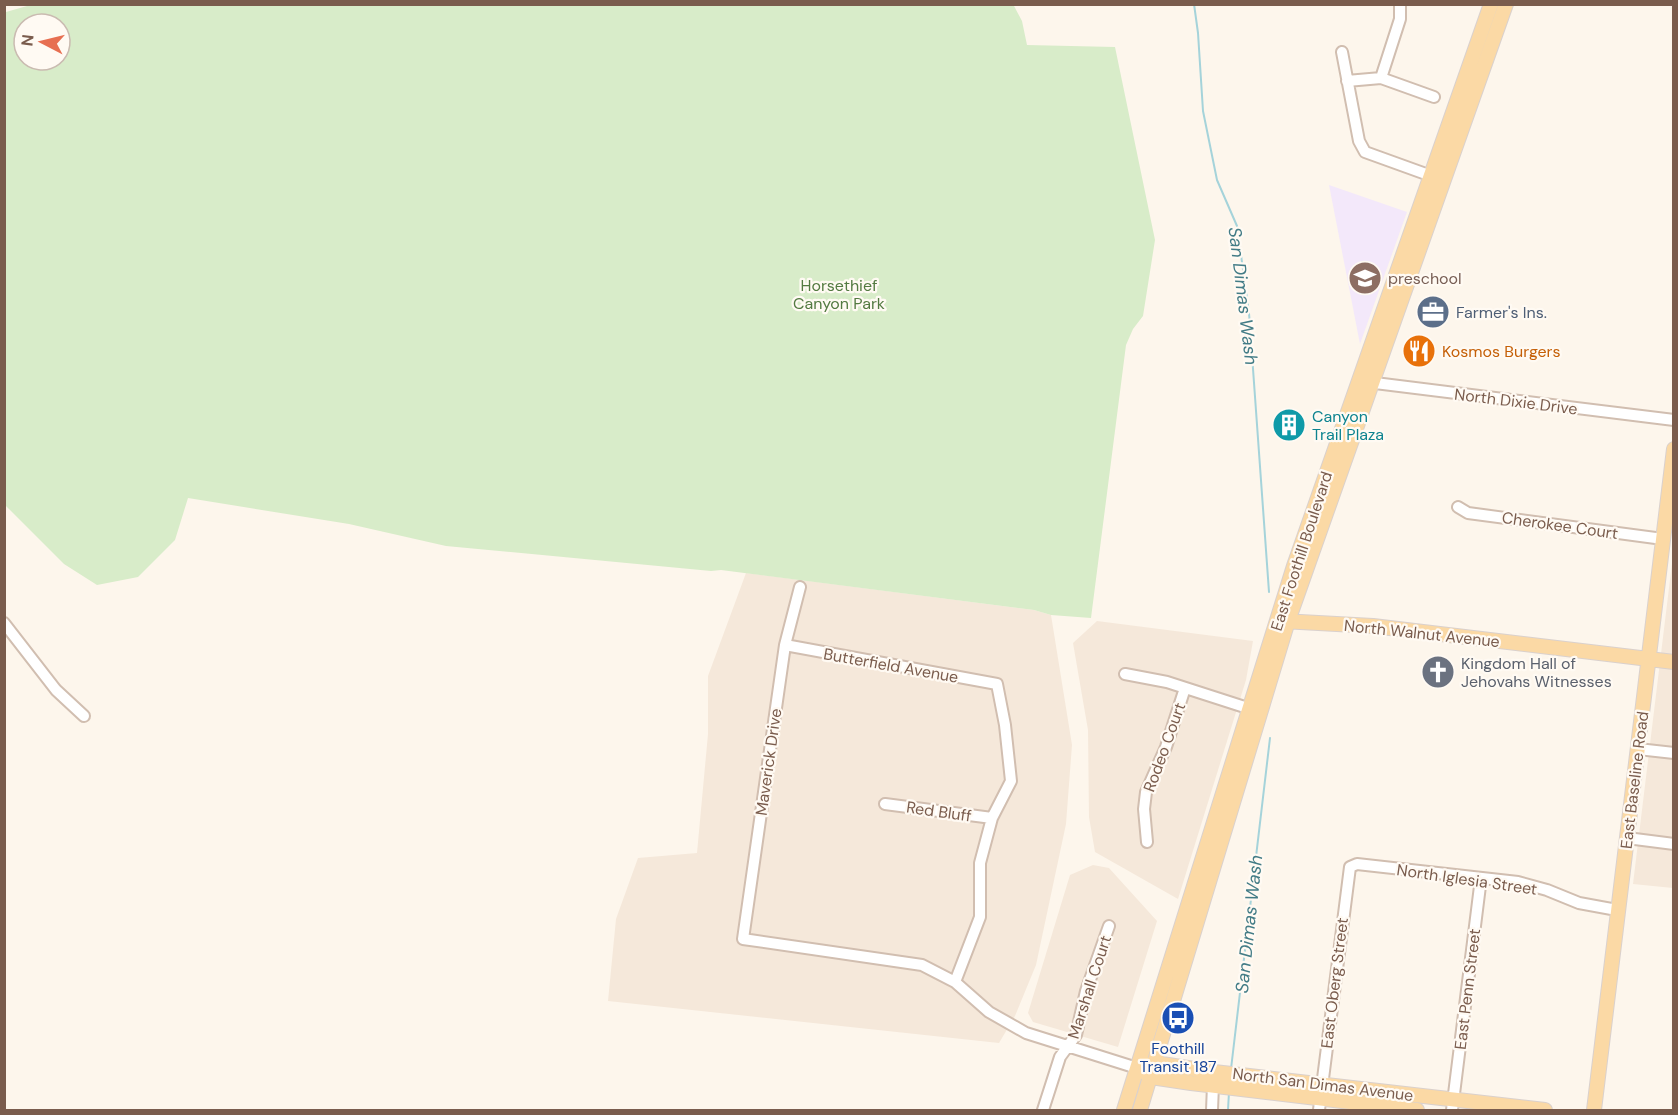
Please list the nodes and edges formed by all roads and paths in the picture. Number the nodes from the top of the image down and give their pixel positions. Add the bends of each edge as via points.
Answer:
1 (1400, 4) edge
2 (1491, 4) edge
3 (1506, 4) edge
4 (1342, 52) dead end
5 (1381, 78) junction
6 (1347, 81) junction
7 (1434, 97) dead end
8 (1437, 178) junction
9 (1366, 382) junction
10 (1674, 420) edge
11 (1674, 449) edge
12 (1458, 507) dead end
13 (1663, 539) junction
14 (800, 587) dead end
15 (1282, 621) junction
16 (4, 623) edge
17 (785, 645) junction
18 (1649, 659) junction
19 (1674, 662) edge
20 (1125, 674) dead end
21 (1185, 688) junction
22 (1254, 710) junction
23 (84, 716) dead end
24 (1638, 748) junction
25 (1674, 753) edge
26 (885, 804) dead end
27 (992, 818) junction
28 (1627, 838) junction
29 (1147, 842) dead end
30 (1674, 844) edge
31 (1350, 867) joint
32 (1481, 878) junction
33 (1617, 910) junction
34 (1109, 926) dead end
35 (743, 939) joint
36 (955, 982) junction
37 (1068, 1047) junction
38 (1155, 1063) junction
39 (1137, 1068) junction
40 (1151, 1077) junction
41 (1226, 1081) junction
42 (1320, 1097) edge
43 (1453, 1105) edge
44 (1043, 1110) edge
45 (1124, 1110) edge
46 (1140, 1110) edge
47 (1212, 1110) edge
48 (1417, 1110) edge
49 (1545, 1110) edge
50 (1594, 1110) edge

1 - 5 street via 1400,19
2 - 8 main road, East Foothill Boulevard
3 - 8 main road, East Foothill Boulevard
4 - 6 street
5 - 6 street
5 - 7 street
6 - 8 street via 1359,141 1365,152
8 - 9 main road, East Foothill Boulevard
9 - 10 street, North Dixie Drive
9 - 15 main road, East Foothill Boulevard via 1316,503
11 - 13 main road, East Baseline Road
12 - 13 street, Cherokee Court via 1468,513
13 - 18 main road, East Baseline Road
14 - 17 street, Maverick Drive
15 - 18 main road, North Walnut Avenue via 1403,629
15 - 22 main road, East Foothill Boulevard
16 - 23 street via 56,690
17 - 27 street, Butterfield Avenue via 997,684 1011,782
17 - 35 street, Maverick Drive
18 - 19 main road, North Walnut Avenue
18 - 24 main road, East Baseline Road
20 - 21 street
21 - 22 street
21 - 29 street, Rodeo Court via 1146,792
22 - 38 main road, East Foothill Boulevard
22 - 39 main road, East Foothill Boulevard
24 - 25 street
24 - 28 main road, East Baseline Road
26 - 27 street, Red Bluff
27 - 36 street via 980,863 980,916
28 - 30 street
28 - 33 main road, East Baseline Road
31 - 32 street, North Iglesia Street via 1358,864
31 - 42 street, East Oberg Street
32 - 33 street, North Iglesia Street via 1518,882 1578,903
32 - 43 street, East Penn Street
33 - 50 main road, East Baseline Road
34 - 37 street, Marshall Court via 1086,991 1076,1035
35 - 36 street, North San Dimas Avenue via 922,965
36 - 37 street, North San Dimas Avenue via 989,1012 1026,1033
37 - 39 street, North San Dimas Avenue
37 - 44 street, Marshall Court via 1060,1057
38 - 39 main road, North San Dimas Avenue
38 - 40 main road, East Foothill Boulevard
38 - 41 main road, North San Dimas Avenue
39 - 40 main road, North San Dimas Avenue
39 - 45 main road, East Foothill Boulevard
40 - 41 main road, North San Dimas Avenue
40 - 46 main road, East Foothill Boulevard
41 - 42 main road, North San Dimas Avenue
41 - 47 street
42 - 43 main road, North San Dimas Avenue
42 - 48 main road, North San Dimas Avenue
43 - 49 main road, North San Dimas Avenue

